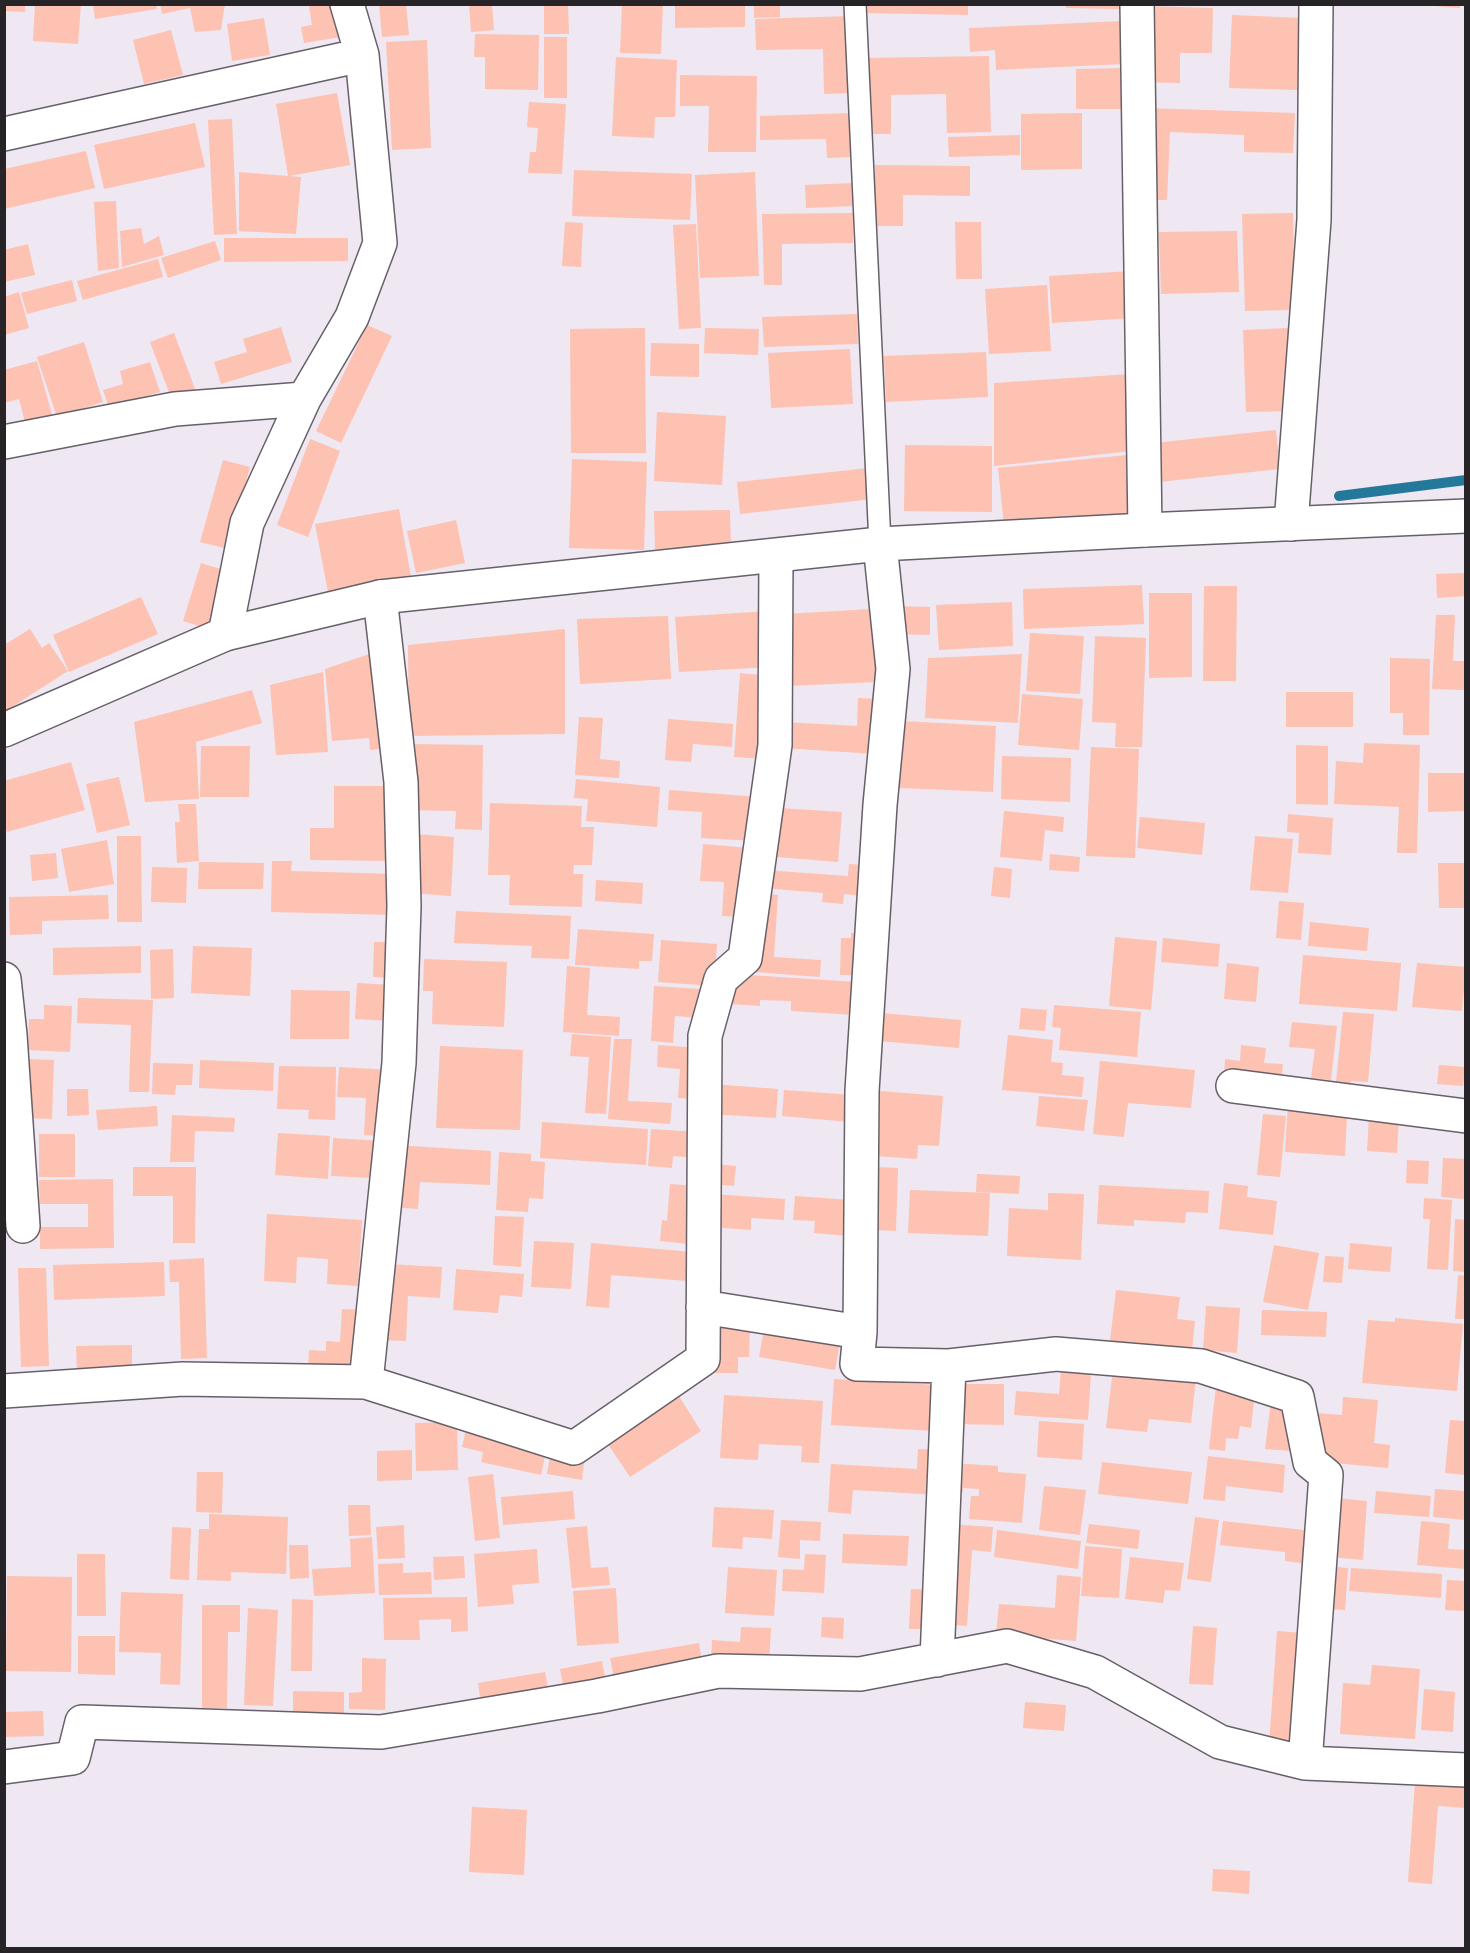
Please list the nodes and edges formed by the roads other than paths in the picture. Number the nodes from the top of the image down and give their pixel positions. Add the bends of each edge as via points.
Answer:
1 (347, 4) edge
2 (855, 4) edge
3 (1137, 4) edge
4 (1316, 4) edge
5 (362, 55) junction
6 (4, 134) edge
7 (304, 399) junction
8 (4, 442) edge
9 (1466, 516) edge
10 (1291, 524) junction
11 (1145, 530) junction
12 (880, 544) junction
13 (776, 556) junction
14 (380, 597) junction
15 (225, 634) junction
16 (4, 730) edge
17 (4, 979) edge
18 (1233, 1086) dead end
19 (1466, 1116) edge
20 (23, 1226) dead end
21 (703, 1307) junction
22 (860, 1332) junction
23 (949, 1366) junction
24 (366, 1382) junction
25 (4, 1391) edge
26 (937, 1660) junction
27 (1305, 1763) junction
28 (4, 1767) edge
29 (1466, 1770) edge

1 - 5 street
2 - 12 lane
3 - 11 street
4 - 10 street via 1314,220
5 - 6 street
5 - 7 street via 380,243 352,317
7 - 8 street via 175,409
7 - 15 street via 247,523
9 - 10 street
10 - 11 street
11 - 12 street
12 - 13 street
12 - 22 street via 893,669 880,805 862,1091
13 - 14 street
13 - 21 street via 775,745 745,958 721,979 705,1036
14 - 15 street
14 - 24 street via 401,782 404,906 399,1063
15 - 16 street
17 - 20 street
18 - 19 street
21 - 22 street
21 - 24 street via 703,1359 574,1448
22 - 23 street via 858,1364
23 - 26 street
23 - 27 street via 1056,1354 1201,1366 1297,1397 1310,1462 1326,1475
24 - 25 street via 183,1379
26 - 27 street via 1007,1646 1095,1672 1221,1742
26 - 28 street via 860,1674 718,1671 597,1696 381,1732 82,1722 73,1758
27 - 29 street

